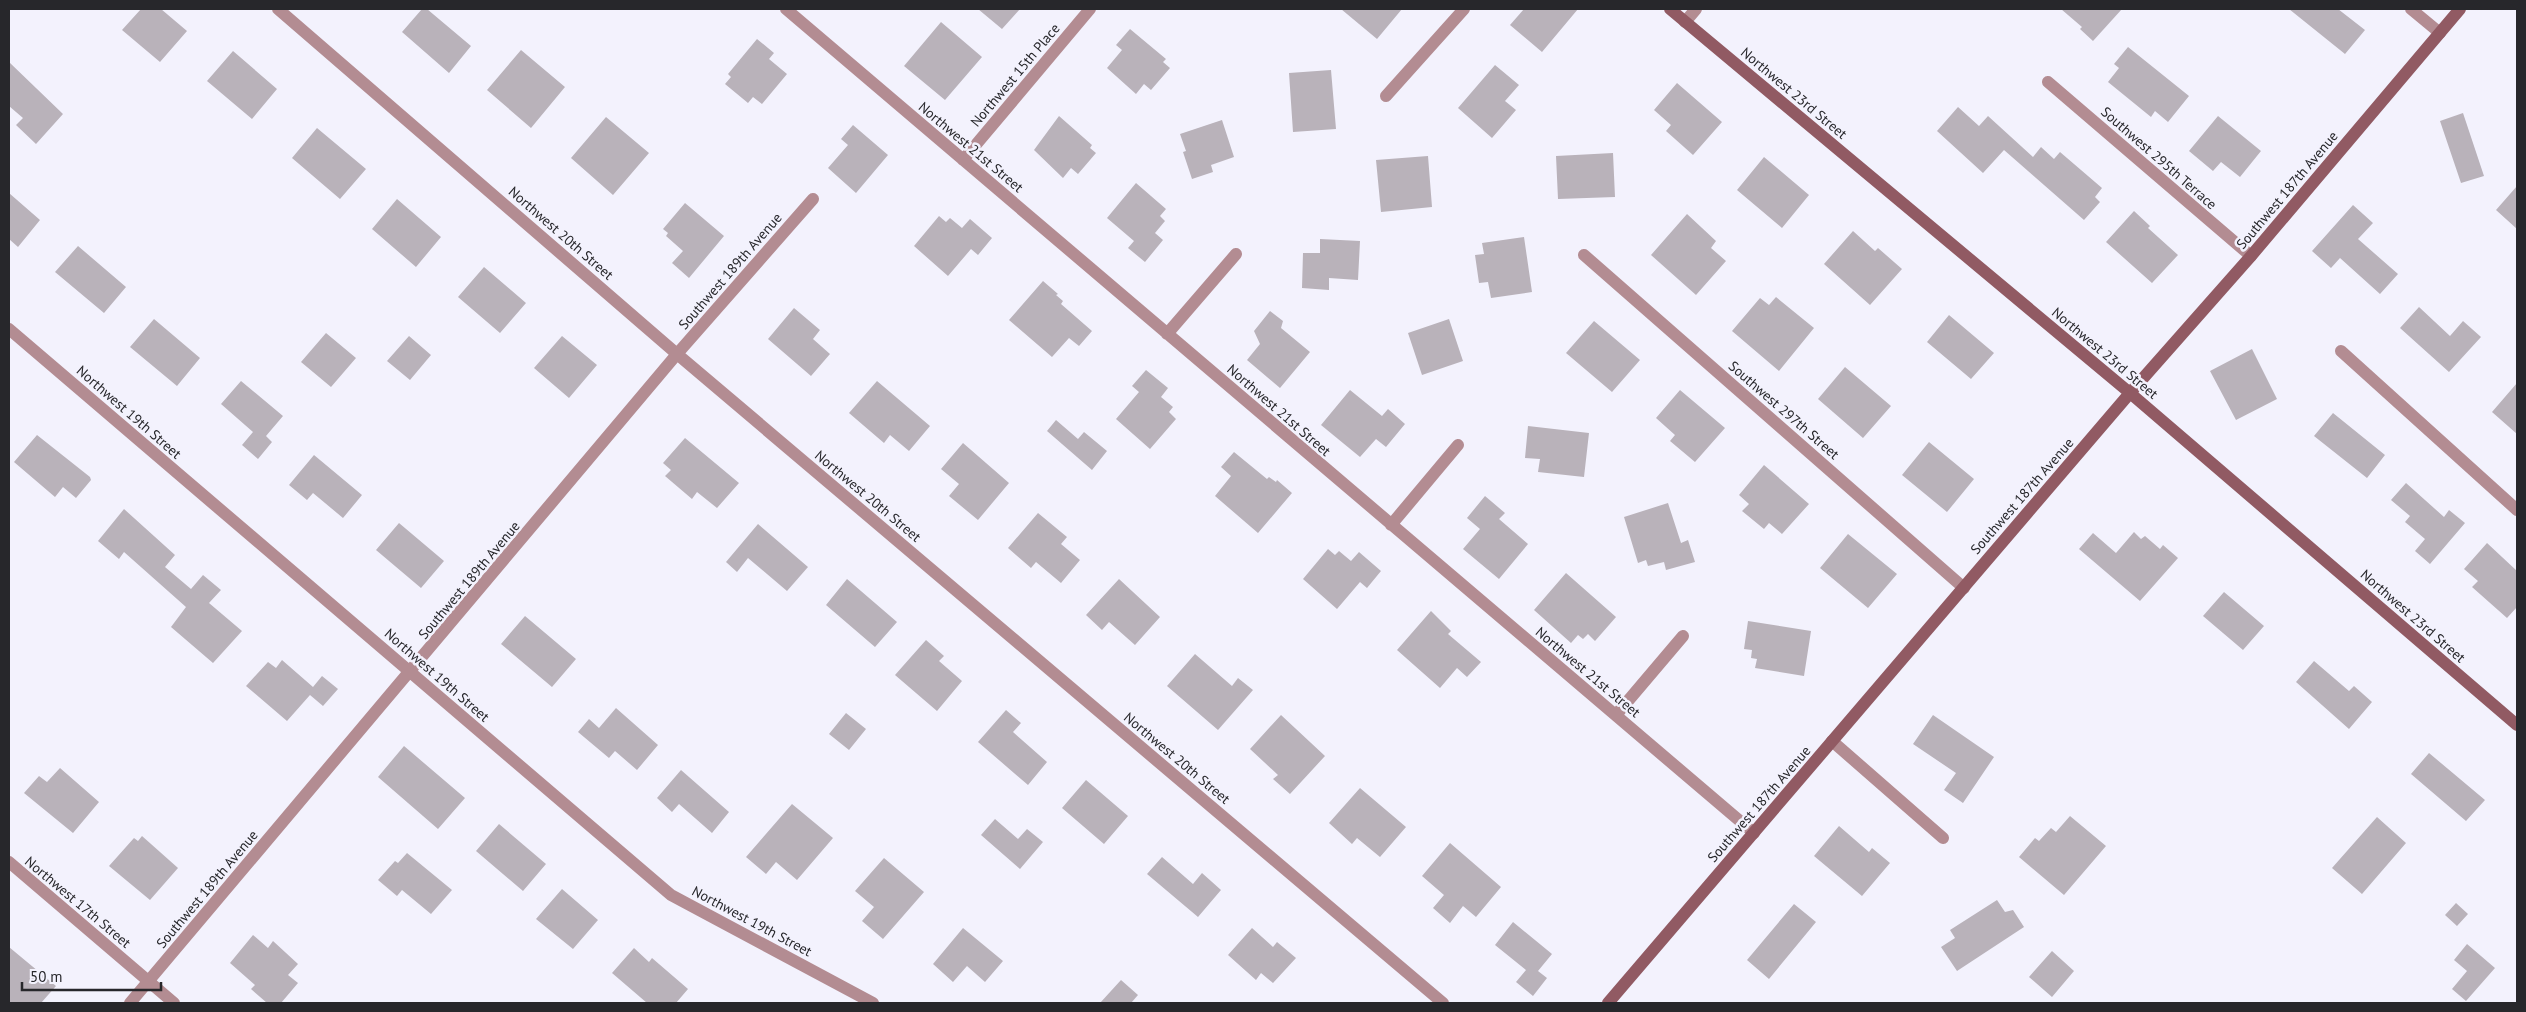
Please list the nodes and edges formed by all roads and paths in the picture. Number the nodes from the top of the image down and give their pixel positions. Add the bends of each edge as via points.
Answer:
1 (278, 9) edge
2 (786, 9) edge
3 (1090, 9) edge
4 (1464, 9) edge
5 (1670, 9) edge
6 (1696, 9) edge
7 (2411, 9) edge
8 (2460, 9) edge
9 (1685, 22) junction
10 (2440, 33) junction
11 (2048, 82) dead end
12 (1386, 96) dead end
13 (964, 160) junction
14 (813, 199) dead end
15 (1236, 254) dead end
16 (1584, 255) dead end
17 (2251, 256) junction
18 (9, 328) edge
19 (1167, 334) junction
20 (2341, 351) dead end
21 (678, 354) junction
22 (2130, 393) junction
23 (1458, 445) dead end
24 (2517, 510) edge
25 (1391, 525) junction
26 (1964, 588) junction
27 (1683, 636) dead end
28 (411, 672) junction
29 (1616, 715) junction
30 (2517, 725) edge
31 (1832, 741) junction
32 (1754, 832) junction
33 (1943, 838) dead end
34 (9, 862) edge
35 (148, 981) junction
36 (867, 1002) edge
37 (130, 1003) edge
38 (174, 1003) edge
39 (1443, 1003) edge
40 (1608, 1003) edge

1 - 21 street, Northwest 20th Street
2 - 13 street, Northwest 21st Street
3 - 13 street, Northwest 15th Place
4 - 12 street
5 - 9 street, Northwest 23rd Street
6 - 9 street
7 - 10 street
8 - 10 street, Southwest 187th Avenue
9 - 22 street, Northwest 23rd Street
10 - 17 street, Southwest 187th Avenue
11 - 17 street, Southwest 295th Terrace
13 - 19 street, Northwest 21st Street
14 - 21 street, Southwest 189th Avenue
15 - 19 street
16 - 26 street, Southwest 297th Street
17 - 22 street, Southwest 187th Avenue
18 - 28 street, Northwest 19th Street
19 - 25 street, Northwest 21st Street
20 - 24 street
21 - 28 street, Southwest 189th Avenue
21 - 39 street, Northwest 20th Street
22 - 26 street, Southwest 187th Avenue
22 - 30 street, Northwest 23rd Street
23 - 25 street
25 - 29 street, Northwest 21st Street
26 - 31 street, Southwest 187th Avenue
27 - 29 street
28 - 35 street, Southwest 189th Avenue
28 - 36 street, Northwest 19th Street via 671,895
29 - 32 street, Northwest 21st Street
31 - 32 street, Southwest 187th Avenue
31 - 33 street
32 - 40 street, Southwest 187th Avenue
34 - 35 street, Northwest 17th Street
35 - 37 street, Southwest 189th Avenue
35 - 38 street, Northwest 17th Street

